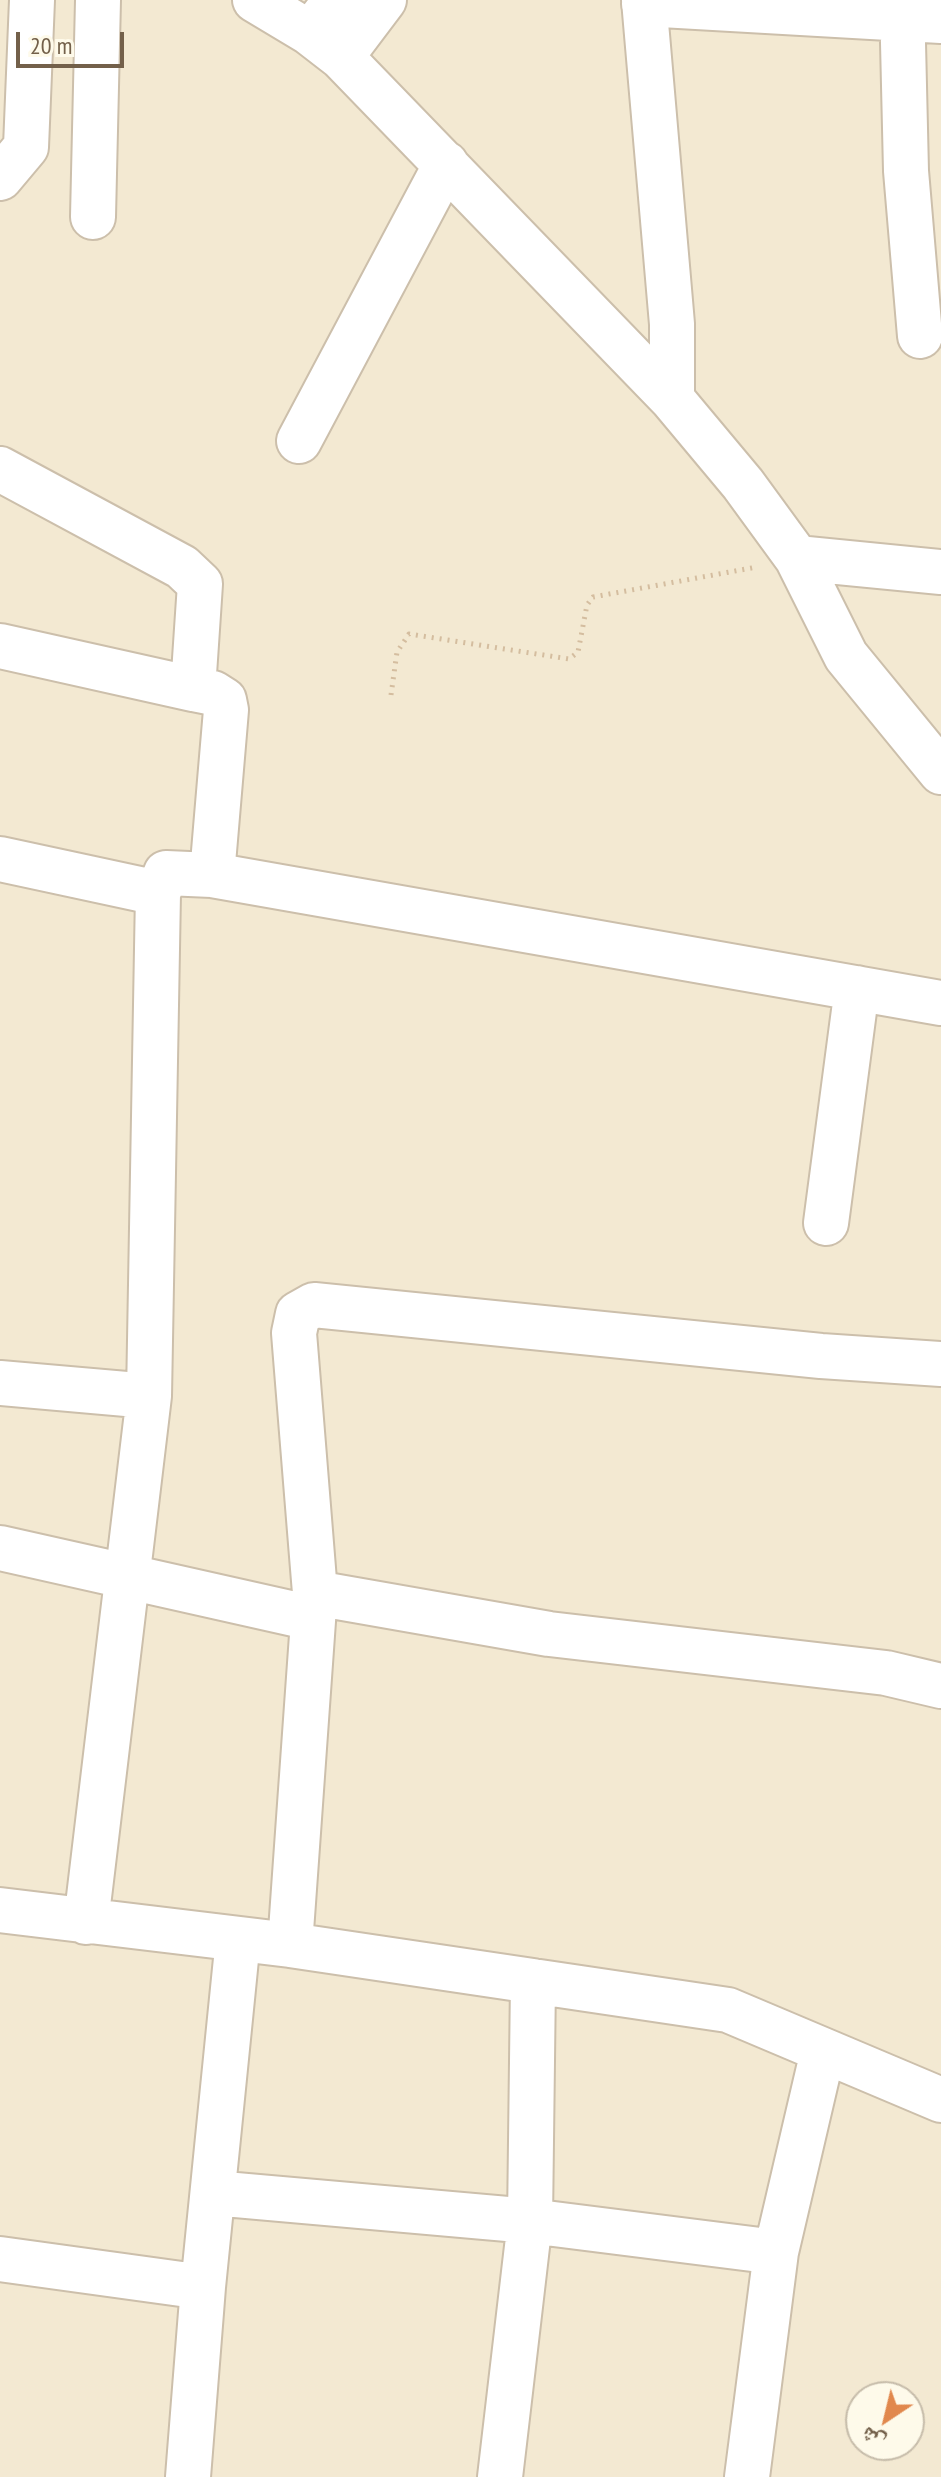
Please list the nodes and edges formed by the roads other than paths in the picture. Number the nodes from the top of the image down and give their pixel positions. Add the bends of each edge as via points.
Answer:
1 (32, 0) edge
2 (98, 0) edge
3 (255, 0) edge
4 (384, 0) edge
5 (644, 2) edge
6 (915, 14) edge
7 (329, 30) edge
8 (446, 164) junction
9 (0, 178) edge
10 (93, 217) dead end
11 (920, 336) dead end
12 (672, 399) junction
13 (299, 441) dead end
14 (0, 469) edge
15 (797, 558) junction
16 (941, 572) edge
17 (0, 646) edge
18 (193, 689) junction
19 (941, 772) edge
20 (0, 859) edge
21 (212, 875) junction
22 (158, 893) junction
23 (857, 988) junction
24 (941, 1003) edge
25 (826, 1223) dead end
26 (941, 1364) edge
27 (0, 1383) edge
28 (149, 1396) junction
29 (0, 1548) edge
30 (128, 1577) junction
31 (314, 1605) junction
32 (941, 1686) edge
33 (0, 1910) edge
34 (86, 1922) junction
35 (238, 1939) junction
36 (290, 1945) junction
37 (533, 1981) junction
38 (823, 2051) junction
39 (941, 2100) edge
40 (213, 2193) junction
41 (530, 2221) junction
42 (776, 2252) junction
43 (0, 2259) edge
44 (203, 2287) junction
45 (188, 2477) edge
46 (500, 2477) edge
47 (747, 2477) edge

1 - 9 street via 26,147
2 - 10 street
3 - 7 street
4 - 7 street
5 - 6 street
5 - 12 street via 672,324
6 - 11 street via 906,171
7 - 8 street
8 - 12 street
8 - 13 street
12 - 15 street
14 - 18 street via 182,567 200,584
15 - 16 street
15 - 19 street via 846,656
17 - 18 street
18 - 21 street via 224,700 226,710
20 - 22 street
21 - 22 street via 166,873
21 - 23 street
22 - 28 street
23 - 24 street
23 - 25 street
26 - 31 street via 314,1305 298,1314 294,1333
27 - 28 street
28 - 30 street
29 - 30 street
30 - 31 street
30 - 34 street
31 - 32 street via 886,1673
31 - 36 street
33 - 34 street
34 - 35 street
35 - 36 street
35 - 40 street
36 - 37 street
37 - 38 street via 728,2010
37 - 41 street
38 - 39 street
38 - 42 street
40 - 41 street
40 - 44 street
41 - 42 street
41 - 46 street
42 - 47 street
43 - 44 street
44 - 45 street

